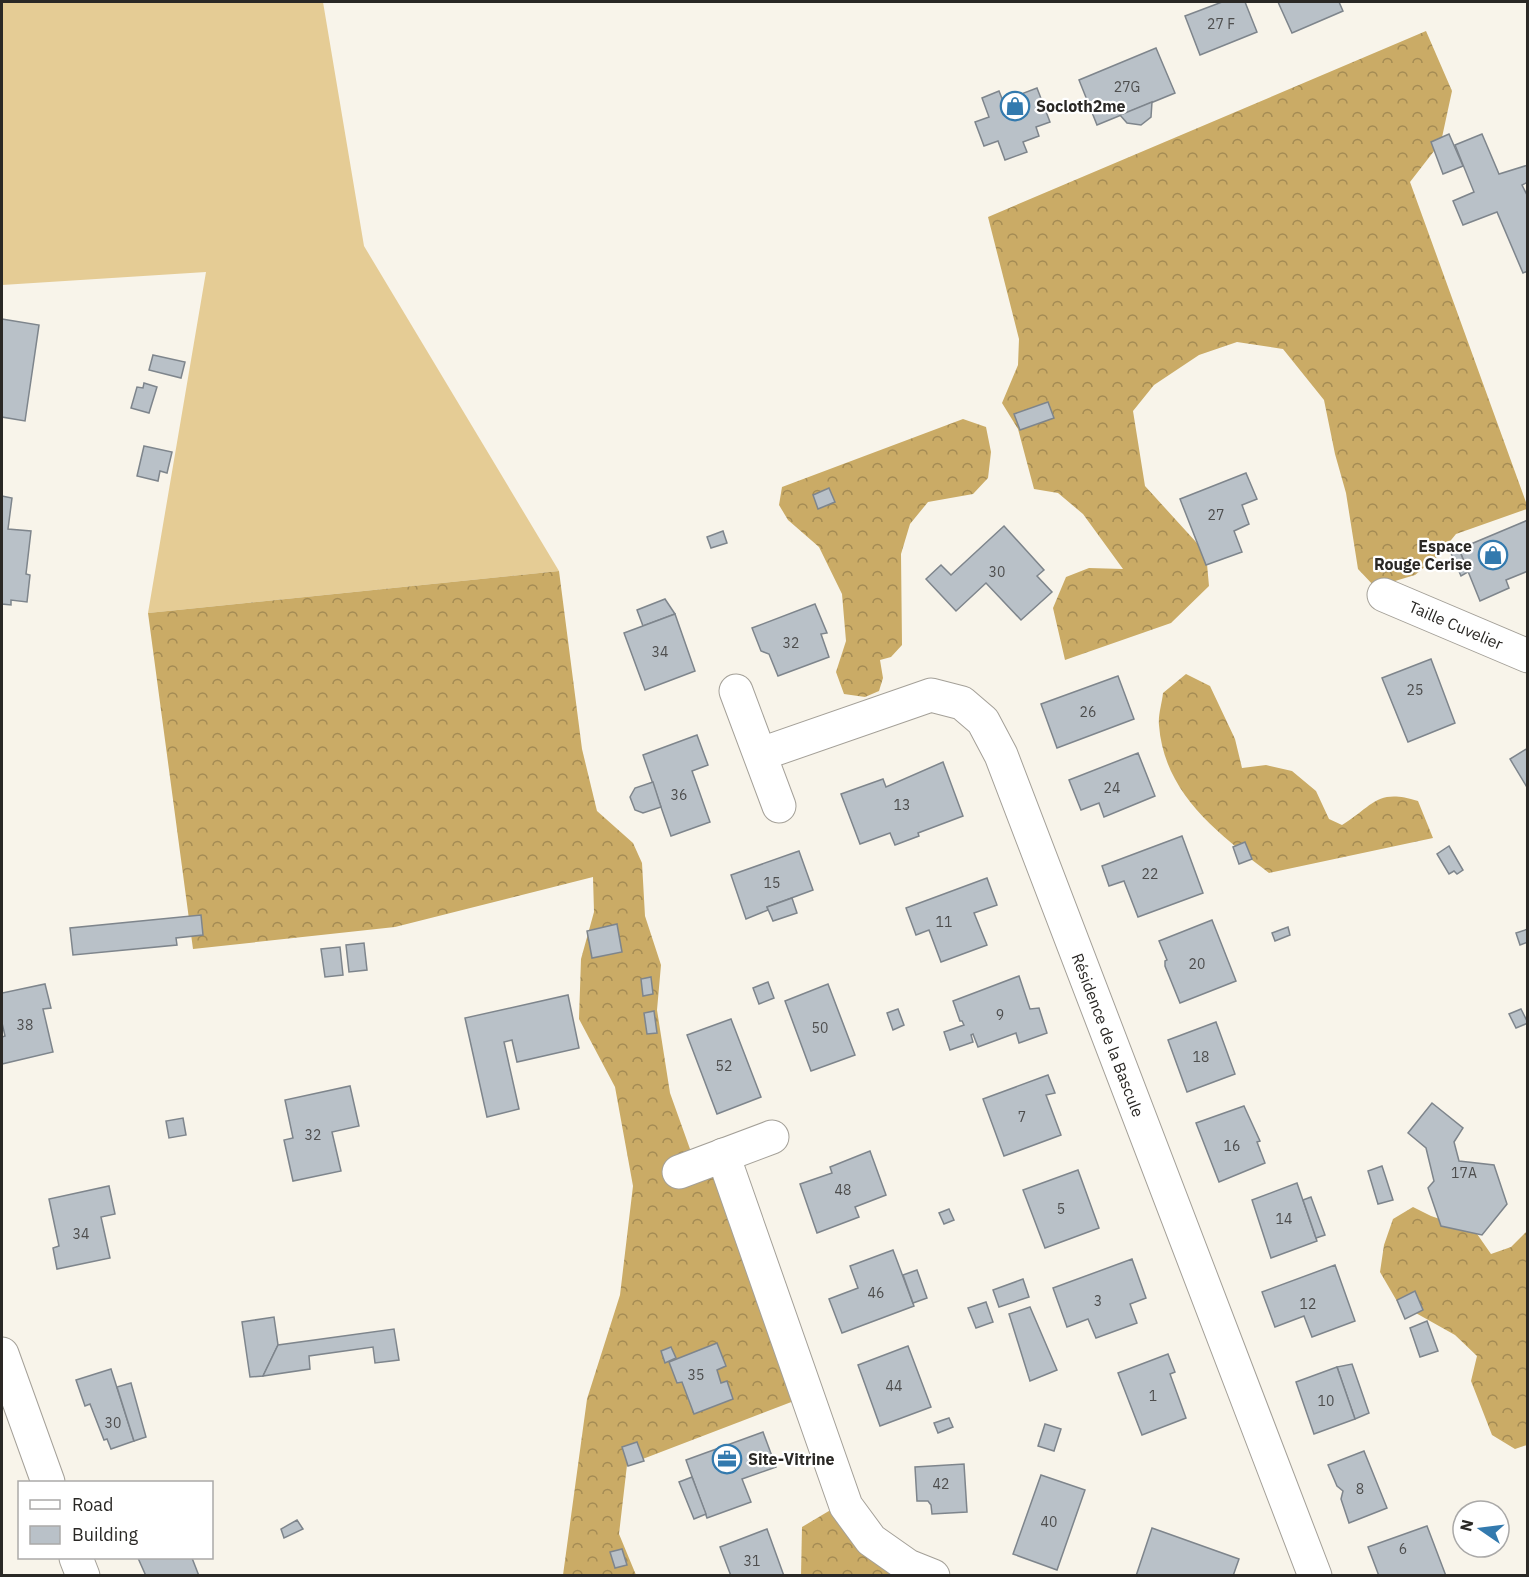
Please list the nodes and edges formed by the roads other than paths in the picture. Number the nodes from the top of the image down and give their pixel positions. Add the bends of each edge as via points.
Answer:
1 (1384, 596) dead end
2 (1527, 656) edge
3 (736, 691) dead end
4 (761, 754) junction
5 (779, 806) dead end
6 (772, 1137) dead end
7 (723, 1155) junction
8 (679, 1172) dead end
9 (2, 1354) edge
10 (48, 1481) edge
11 (77, 1559) edge
12 (83, 1575) edge
13 (933, 1575) edge
14 (1315, 1575) edge

1 - 2 street, Taille Cuvelier
3 - 4 street
4 - 5 street
4 - 14 street, Résidence de la Bascule via 931,695 962,702 983,721 1005,766
6 - 7 street
7 - 8 street
7 - 13 street via 846,1506 870,1540 908,1566
9 - 10 street
11 - 12 street

